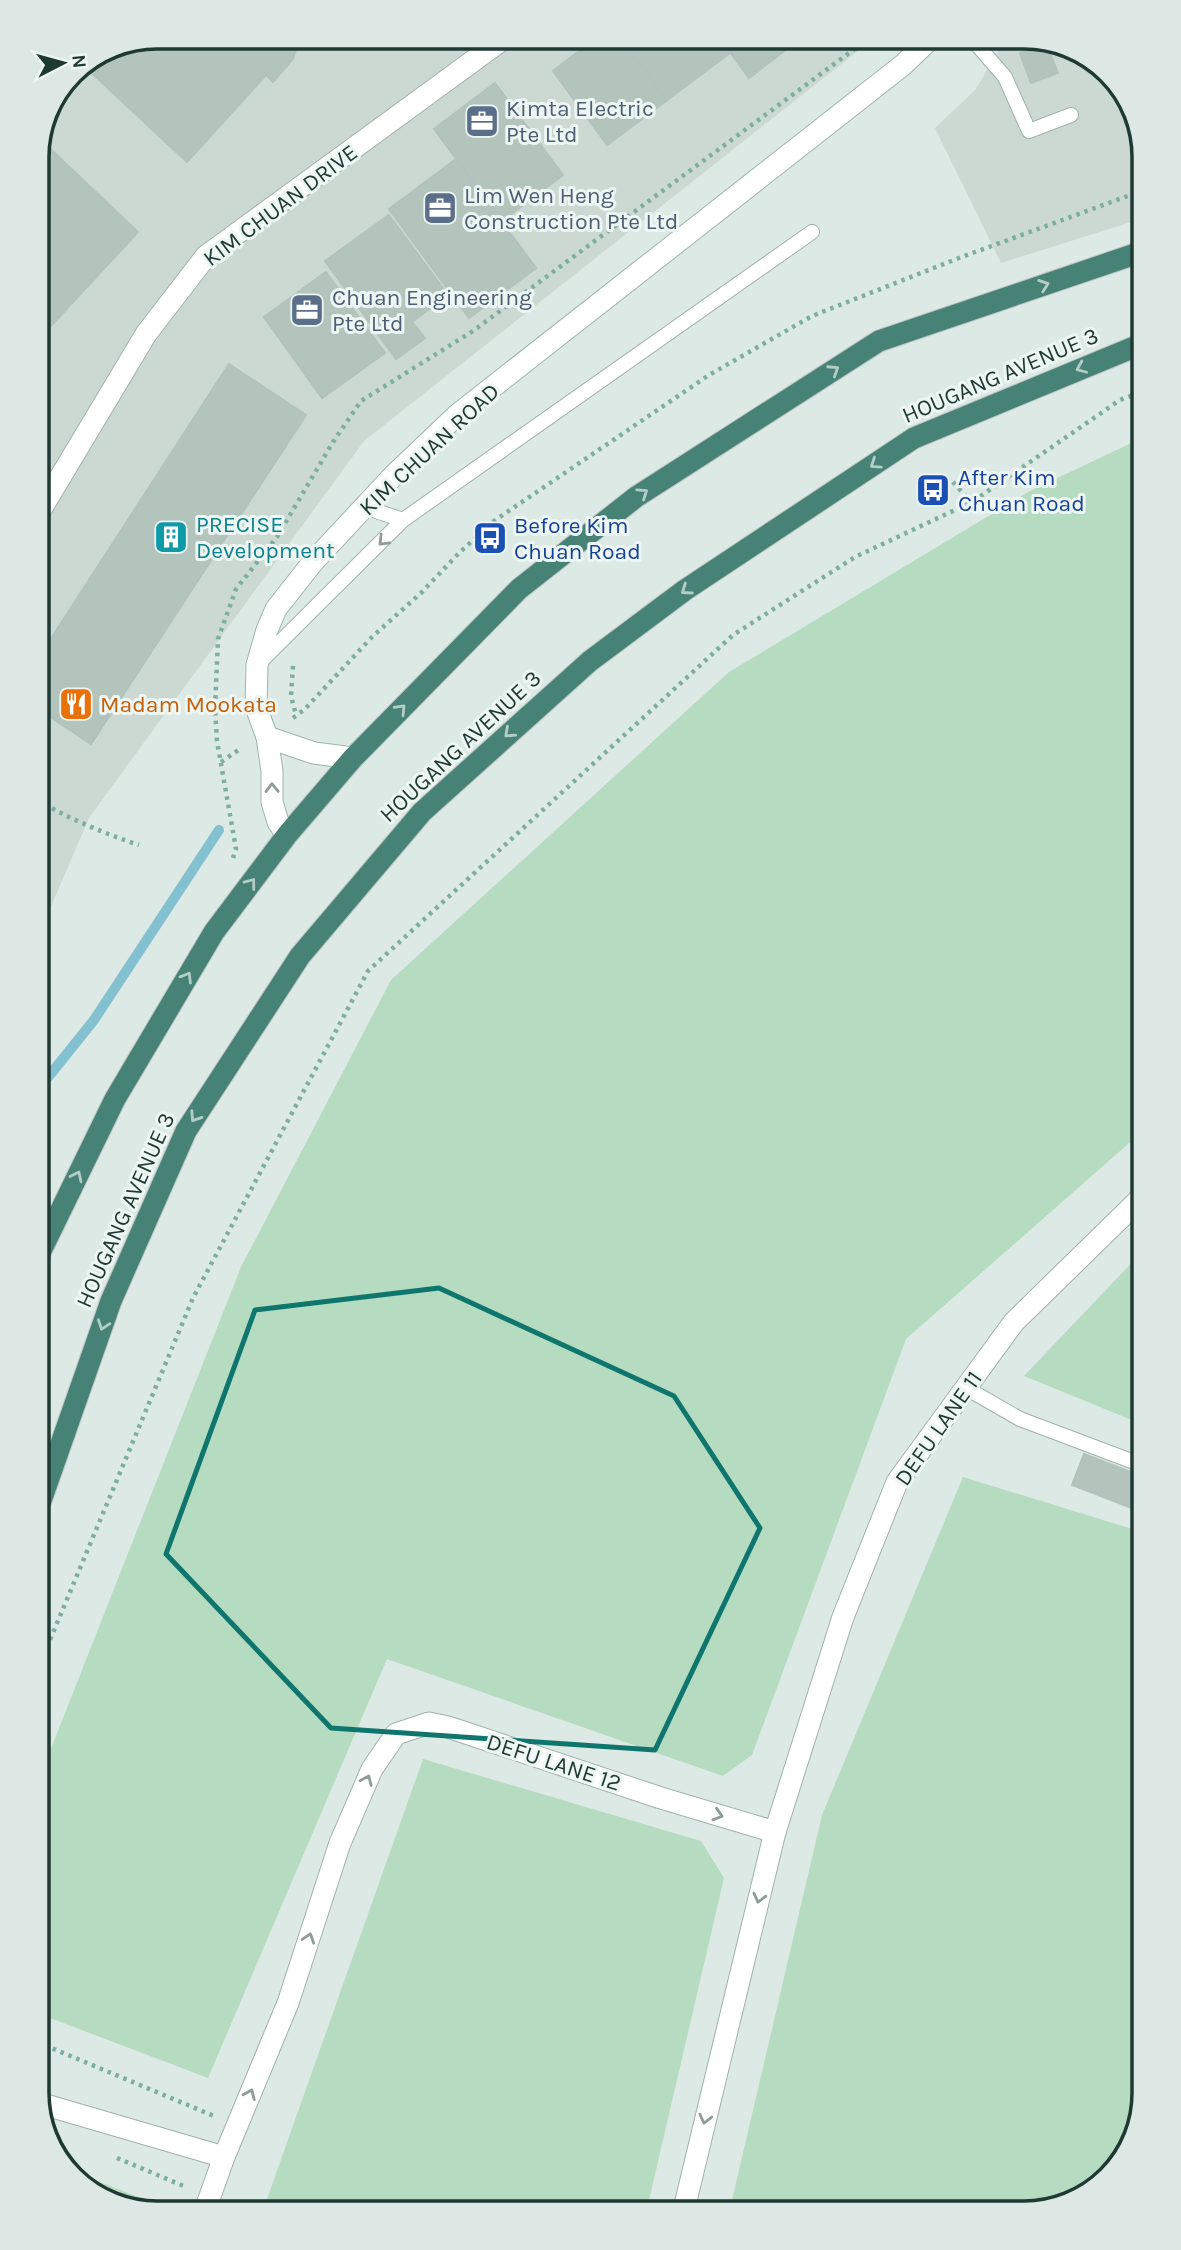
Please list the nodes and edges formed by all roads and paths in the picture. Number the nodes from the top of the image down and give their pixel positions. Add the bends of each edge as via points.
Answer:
1 (488, 49) edge
2 (920, 49) edge
3 (981, 49) edge
4 (1070, 115) dead end
5 (1132, 194) edge
6 (812, 232) dead end
7 (1132, 255) edge
8 (1132, 348) edge
9 (1132, 396) edge
10 (953, 482) dead end
11 (49, 496) edge
12 (972, 502) junction
13 (368, 503) junction
14 (403, 520) junction
15 (257, 666) junction
16 (296, 715) dead end
17 (267, 737) junction
18 (353, 758) junction
19 (49, 806) edge
20 (287, 835) junction
21 (139, 845) dead end
22 (1132, 1207) edge
23 (49, 1234) edge
24 (966, 1388) junction
25 (1132, 1461) edge
26 (49, 1478) edge
27 (49, 1642) edge
28 (775, 1832) junction
29 (49, 2047) edge
30 (50, 2107) edge
31 (237, 2125) junction
32 (108, 2154) dead end
33 (224, 2157) junction
34 (199, 2201) edge
35 (208, 2201) edge
36 (686, 2201) edge

1 - 11 street, KIM CHUAN DRIVE via 206,257 146,334
2 - 13 street, KIM CHUAN ROAD via 457,415
3 - 4 lane via 1005,77 1029,131
5 - 16 path via 812,316 709,375 494,521
6 - 14 lane
18 -> 7 highway via 519,589 636,497 879,341
8 -> 26 highway, HOUGANG AVENUE 3 via 914,438 685,590 590,661 422,812 300,956 186,1131 111,1301
9 - 12 path
10 - 12 path
12 - 27 path via 855,557 733,635 368,971 193,1298
13 - 14 lane via 376,511
13 - 15 street, KIM CHUAN ROAD via 276,609
14 -> 15 lane
15 - 17 street, KIM CHUAN ROAD via 256,707
17 - 18 street via 314,753
20 -> 17 street, KIM CHUAN ROAD via 272,802
18 - 20 highway
19 - 21 path
23 -> 20 highway via 115,1099 214,932
22 - 24 street, DEFU LANE 11 via 1014,1322
24 - 25 lane via 1020,1419
24 - 28 street, DEFU LANE 11 via 897,1482 843,1617
31 -> 28 street, DEFU LANE 12 via 288,2003 340,1843 373,1769 397,1734 429,1723 448,1727
28 -> 36 street
29 - 31 path
30 - 33 street
31 - 33 street, DEFU LANE 12
32 - 34 path
33 - 35 street, DEFU LANE 12

